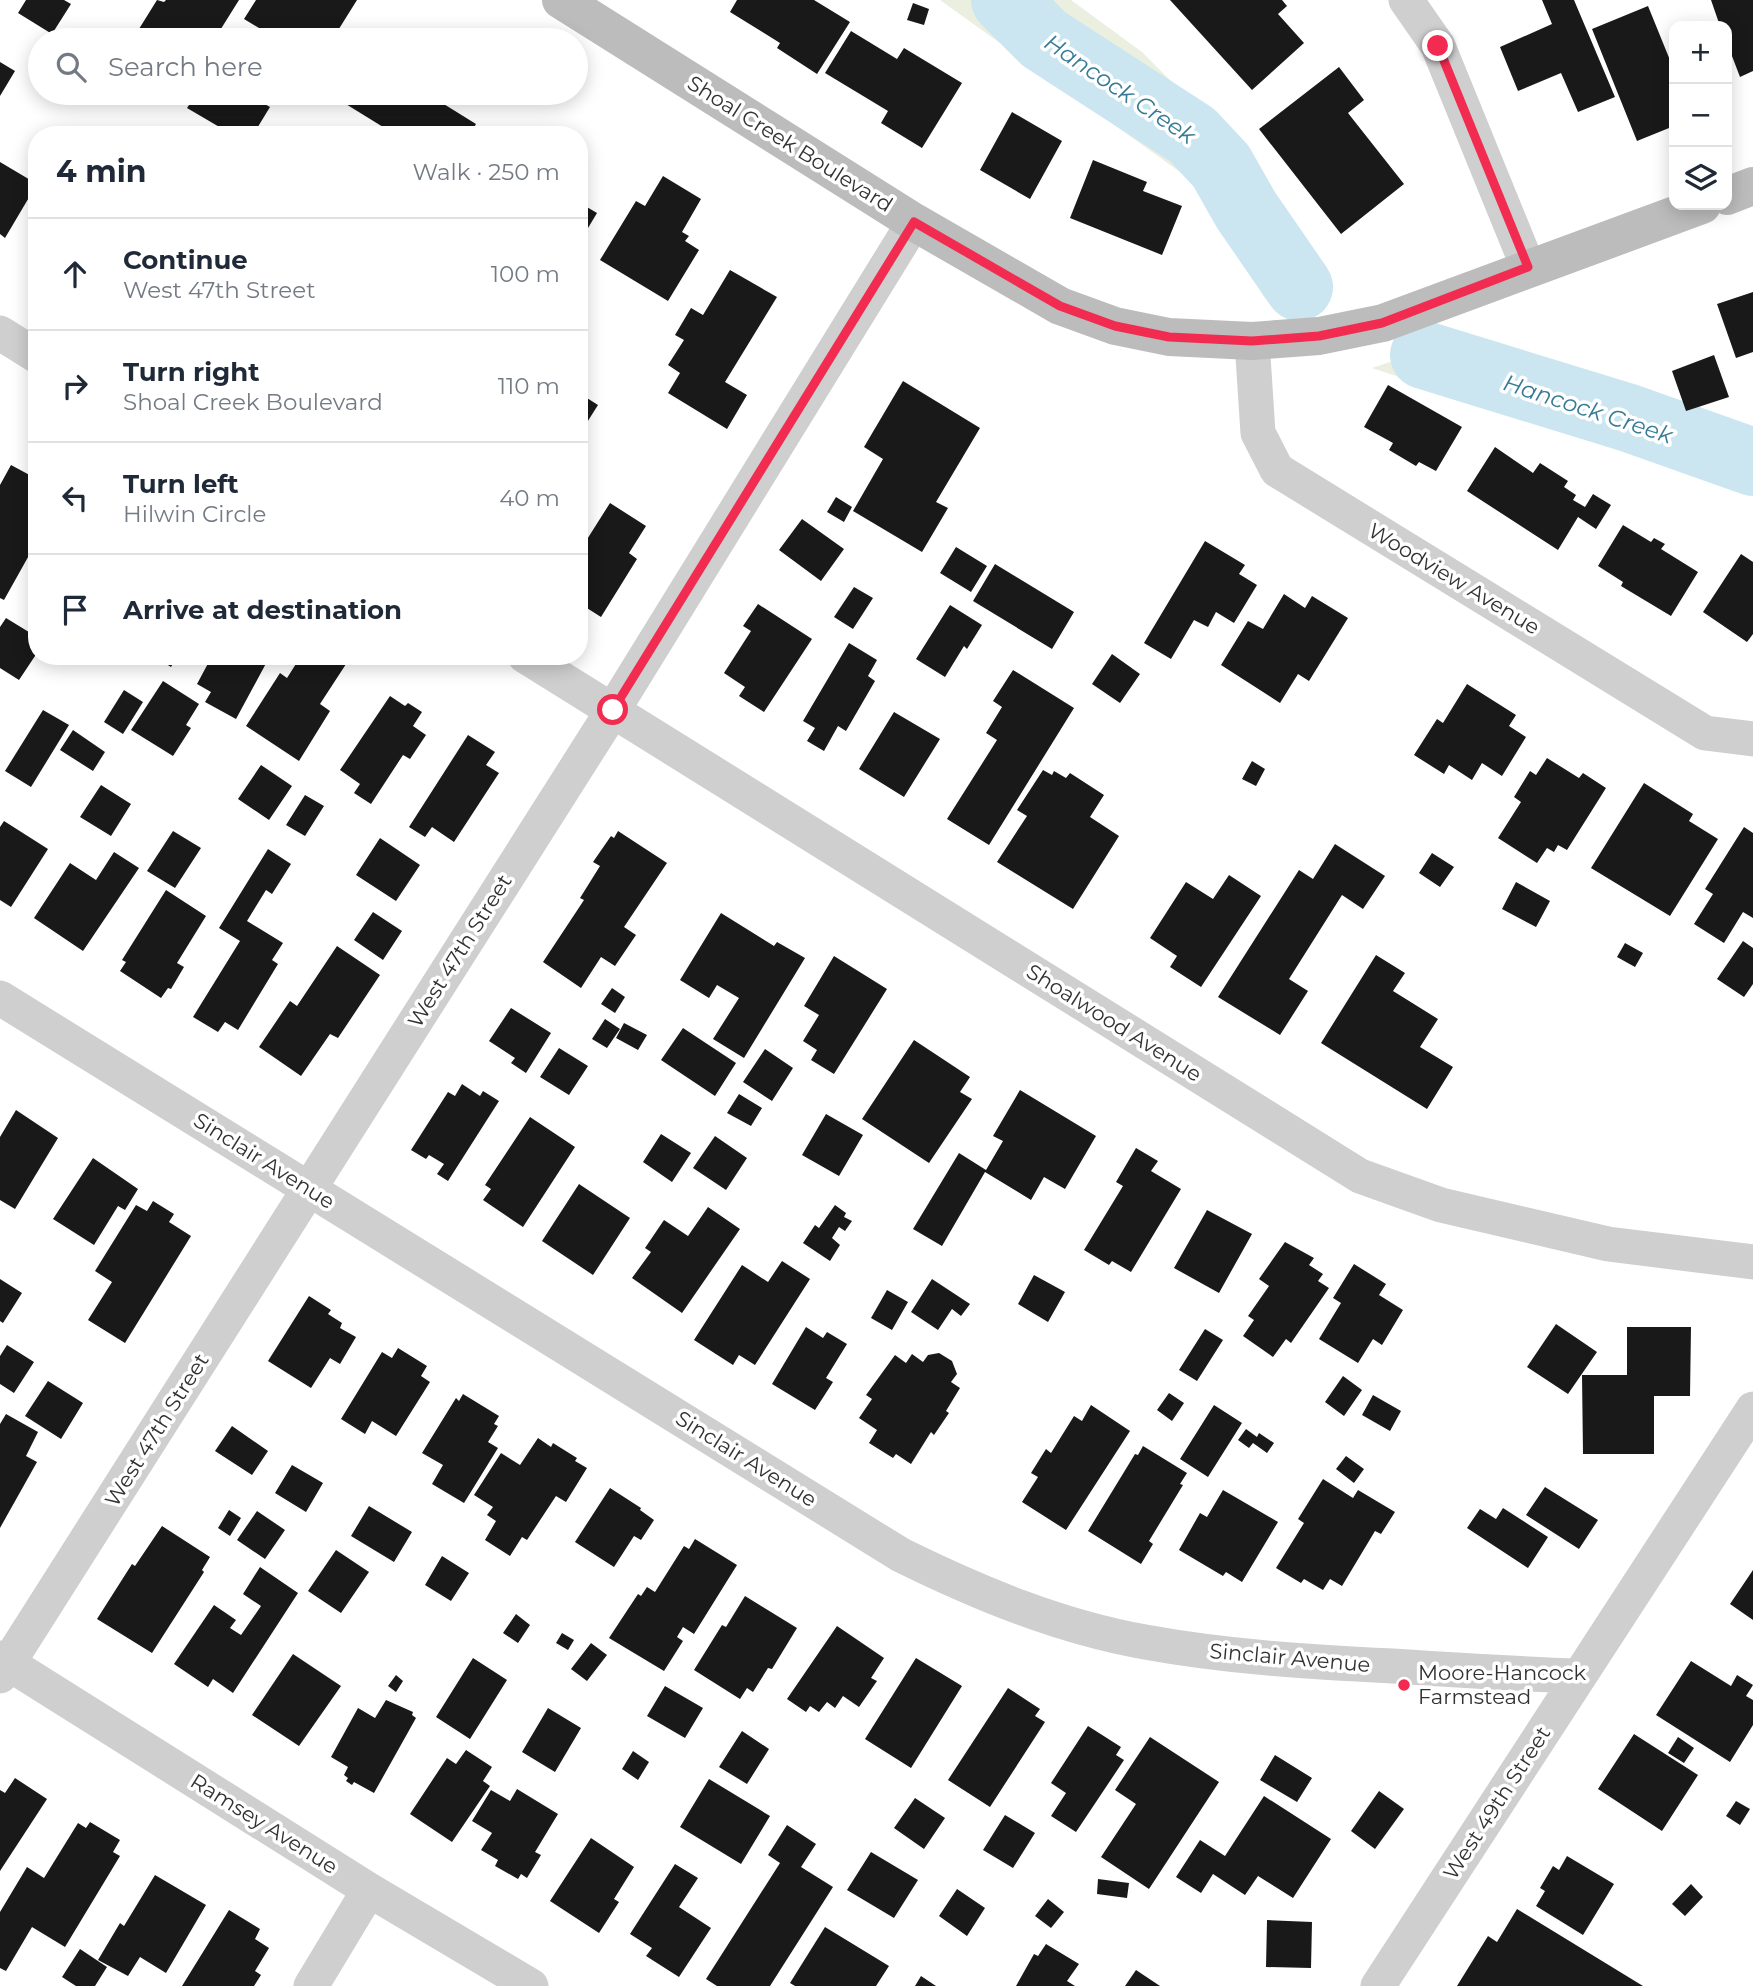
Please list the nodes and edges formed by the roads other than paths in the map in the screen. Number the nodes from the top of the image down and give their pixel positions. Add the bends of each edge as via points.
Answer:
1 (561, 0) edge
2 (1406, 0) edge
3 (1753, 186) edge
4 (1732, 194) edge
5 (1688, 210) edge
6 (914, 222) junction
7 (1528, 267) junction
8 (0, 333) edge
9 (1252, 341) junction
10 (28, 350) edge
11 (540, 665) edge
12 (613, 710) junction
13 (1753, 739) edge
14 (0, 998) edge
15 (309, 1189) junction
16 (1753, 1262) edge
17 (1753, 1409) edge
18 (3, 1666) edge
19 (1579, 1676) junction
20 (369, 1890) junction
21 (312, 1986) edge
22 (531, 1986) edge
23 (1378, 1986) edge

1 - 6 street, Shoal Creek Boulevard
2 - 7 street via 1438,46
3 - 4 street
5 - 7 street, Shoal Creek Boulevard
6 - 9 street, Shoal Creek Boulevard via 1060,306 1115,326 1169,337
6 - 12 street, West 47th Street
7 - 9 street, Shoal Creek Boulevard via 1382,323 1319,336
8 - 10 street
9 - 13 street, Woodview Avenue via 1258,433 1277,470 1705,733
11 - 12 street, Shoalwood Avenue
12 - 15 street, West 47th Street
12 - 16 street, Shoalwood Avenue via 1360,1176 1441,1205 1608,1244
14 - 15 street, Sinclair Avenue
15 - 18 street, West 47th Street
15 - 19 street, Sinclair Avenue via 901,1555 1020,1607 1143,1642 1230,1655
17 - 19 street, West 49th Street
18 - 20 street, Ramsey Avenue
19 - 23 street, West 49th Street
20 - 21 street
20 - 22 street, Ramsey Avenue

